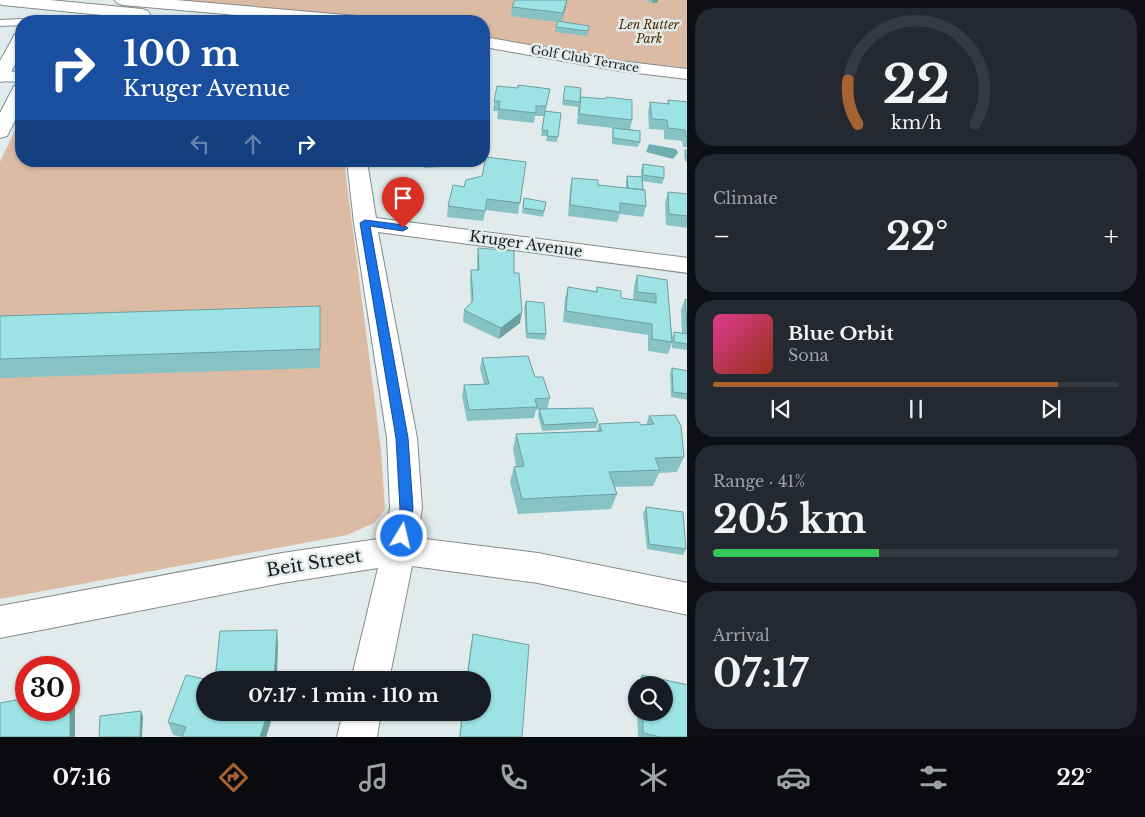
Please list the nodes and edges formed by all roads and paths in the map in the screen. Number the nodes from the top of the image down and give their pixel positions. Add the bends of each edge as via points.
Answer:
1 (2, 0) edge
2 (123, 0) edge
3 (45, 2) edge
4 (66, 3) edge
5 (35, 15) edge
6 (59, 15) edge
7 (165, 15) edge
8 (327, 15) edge
9 (15, 22) edge
10 (1, 23) edge
11 (490, 43) edge
12 (15, 49) edge
13 (490, 59) edge
14 (687, 74) edge
15 (0, 76) edge
16 (15, 77) edge
17 (687, 90) edge
18 (15, 102) edge
19 (0, 132) edge
20 (358, 167) edge
21 (365, 223) junction
22 (687, 266) edge
23 (400, 550) junction
24 (687, 598) edge
25 (0, 622) edge
26 (372, 671) edge
27 (360, 721) edge
28 (357, 737) edge

1 - 3 street
2 - 8 street
3 - 4 street
3 - 5 street
4 - 6 street
4 - 7 street
9 - 10 lane
11 - 14 street, Golf Club Terrace via 620,66
12 - 15 street
13 - 17 street, Golf Club Terrace
15 - 16 street
18 - 19 street
20 - 21 street
21 - 22 street, Kruger Avenue
21 - 23 street via 402,438 406,508
23 - 24 street, Beit Street via 538,568
23 - 25 street, Beit Street via 282,568
23 - 26 street
27 - 28 street

